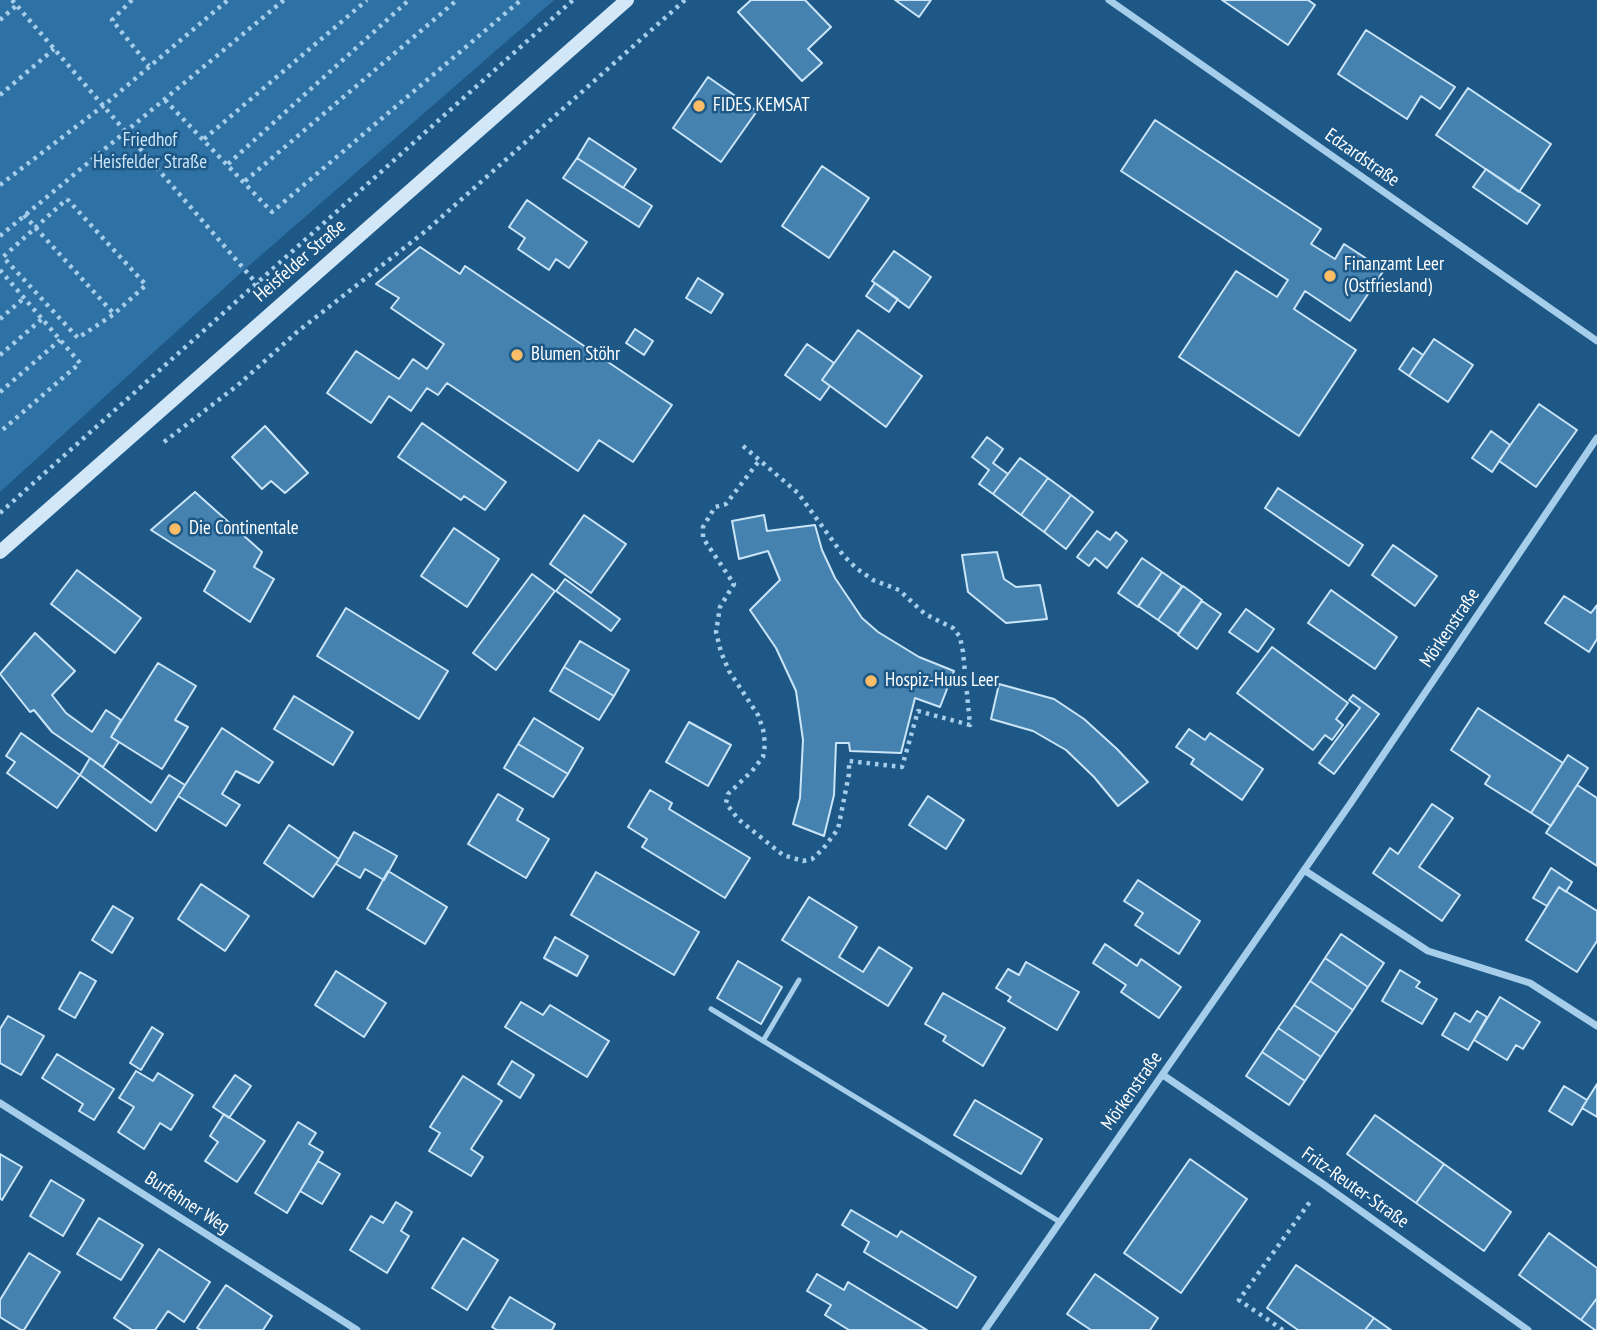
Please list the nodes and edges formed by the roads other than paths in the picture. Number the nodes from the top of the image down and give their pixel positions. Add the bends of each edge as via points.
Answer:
1 (627, 0) edge
2 (1109, 0) edge
3 (1597, 341) edge
4 (1597, 438) edge
5 (0, 552) edge
6 (1304, 870) junction
7 (799, 980) dead end
8 (711, 1009) dead end
9 (1597, 1026) edge
10 (763, 1041) junction
11 (1163, 1074) junction
12 (0, 1102) edge
13 (1060, 1222) junction
14 (357, 1330) edge
15 (985, 1330) edge
16 (1528, 1330) edge

1 - 5 main road, Heisfelder Straße
2 - 3 street, Edzardstraße
4 - 6 street, Mörkenstraße
6 - 9 street via 1428,951 1530,983
6 - 11 street, Mörkenstraße
7 - 10 lane
8 - 10 lane
10 - 13 lane
11 - 13 street, Mörkenstraße
11 - 16 street, Fritz-Reuter-Straße
12 - 14 street, Burfehner Weg
13 - 15 street, Mörkenstraße

